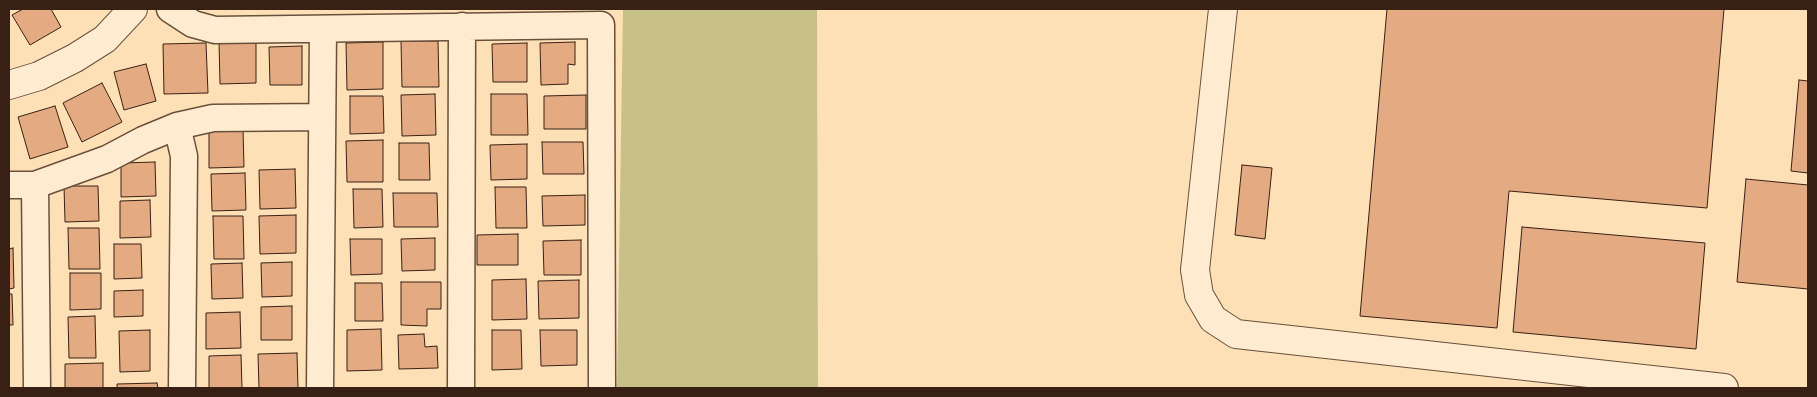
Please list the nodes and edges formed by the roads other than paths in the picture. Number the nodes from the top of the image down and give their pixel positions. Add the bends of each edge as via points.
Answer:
1 (133, 9) edge
2 (170, 9) edge
3 (1223, 9) edge
4 (462, 26) junction
5 (323, 29) junction
6 (9, 85) edge
7 (321, 117) junction
8 (177, 126) junction
9 (35, 185) junction
10 (9, 186) edge
11 (37, 388) edge
12 (182, 388) edge
13 (320, 388) edge
14 (461, 388) edge
15 (602, 388) edge
16 (1724, 388) edge

1 - 6 street via 105,39 75,58 39,76
2 - 5 street via 193,24 215,30
3 - 16 street via 1195,270 1199,294 1213,319 1236,334
4 - 5 street
4 - 14 street
4 - 15 street via 601,25
5 - 7 street
7 - 8 street via 213,118
7 - 13 street
8 - 9 street via 107,159
8 - 12 street via 184,156
9 - 10 street
9 - 11 street

